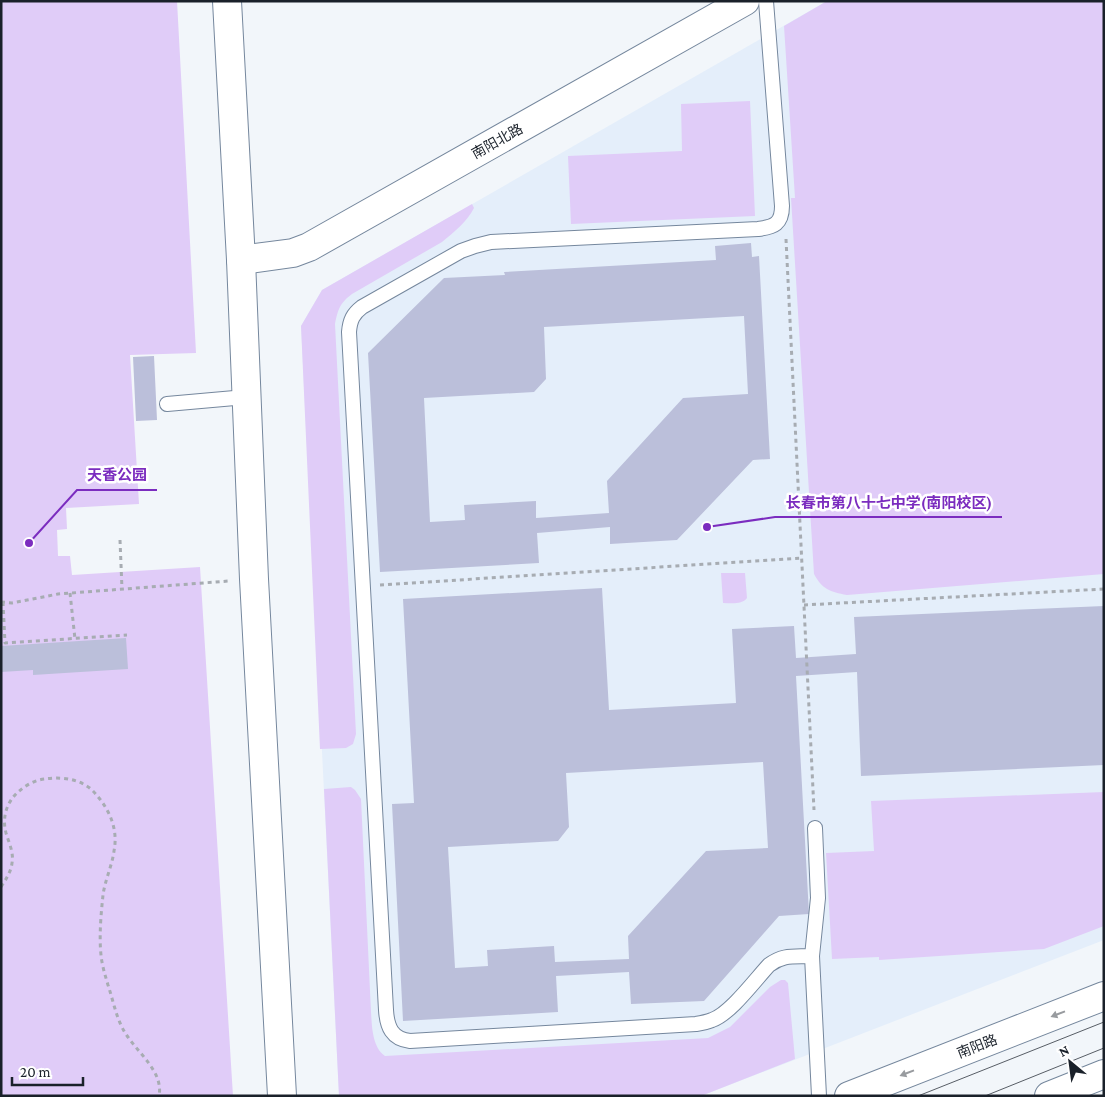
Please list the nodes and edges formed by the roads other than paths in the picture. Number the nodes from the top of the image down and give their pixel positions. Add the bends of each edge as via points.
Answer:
1 (227, 1) edge
2 (745, 1) edge
3 (766, 1) edge
4 (241, 260) junction
5 (246, 397) junction
6 (167, 404) dead end
7 (815, 828) road end
8 (812, 956) junction
9 (1104, 996) edge
10 (1104, 1074) edge
11 (282, 1096) edge
12 (819, 1096) edge
13 (850, 1096) edge
14 (1049, 1096) edge

1 - 4 street
2 - 4 street, 南阳北路 via 309,247
3 - 8 lane via 782,206 777,224 765,228 491,242 474,246 362,307 350,322 349,332 386,1010 394,1036 410,1041 696,1024 713,1020 728,1010 774,961 785,957
4 - 5 street
5 - 6 lane
5 - 11 street
7 - 8 lane via 818,898
8 - 12 lane
9 -> 13 street, 南阳路
10 - 14 street

